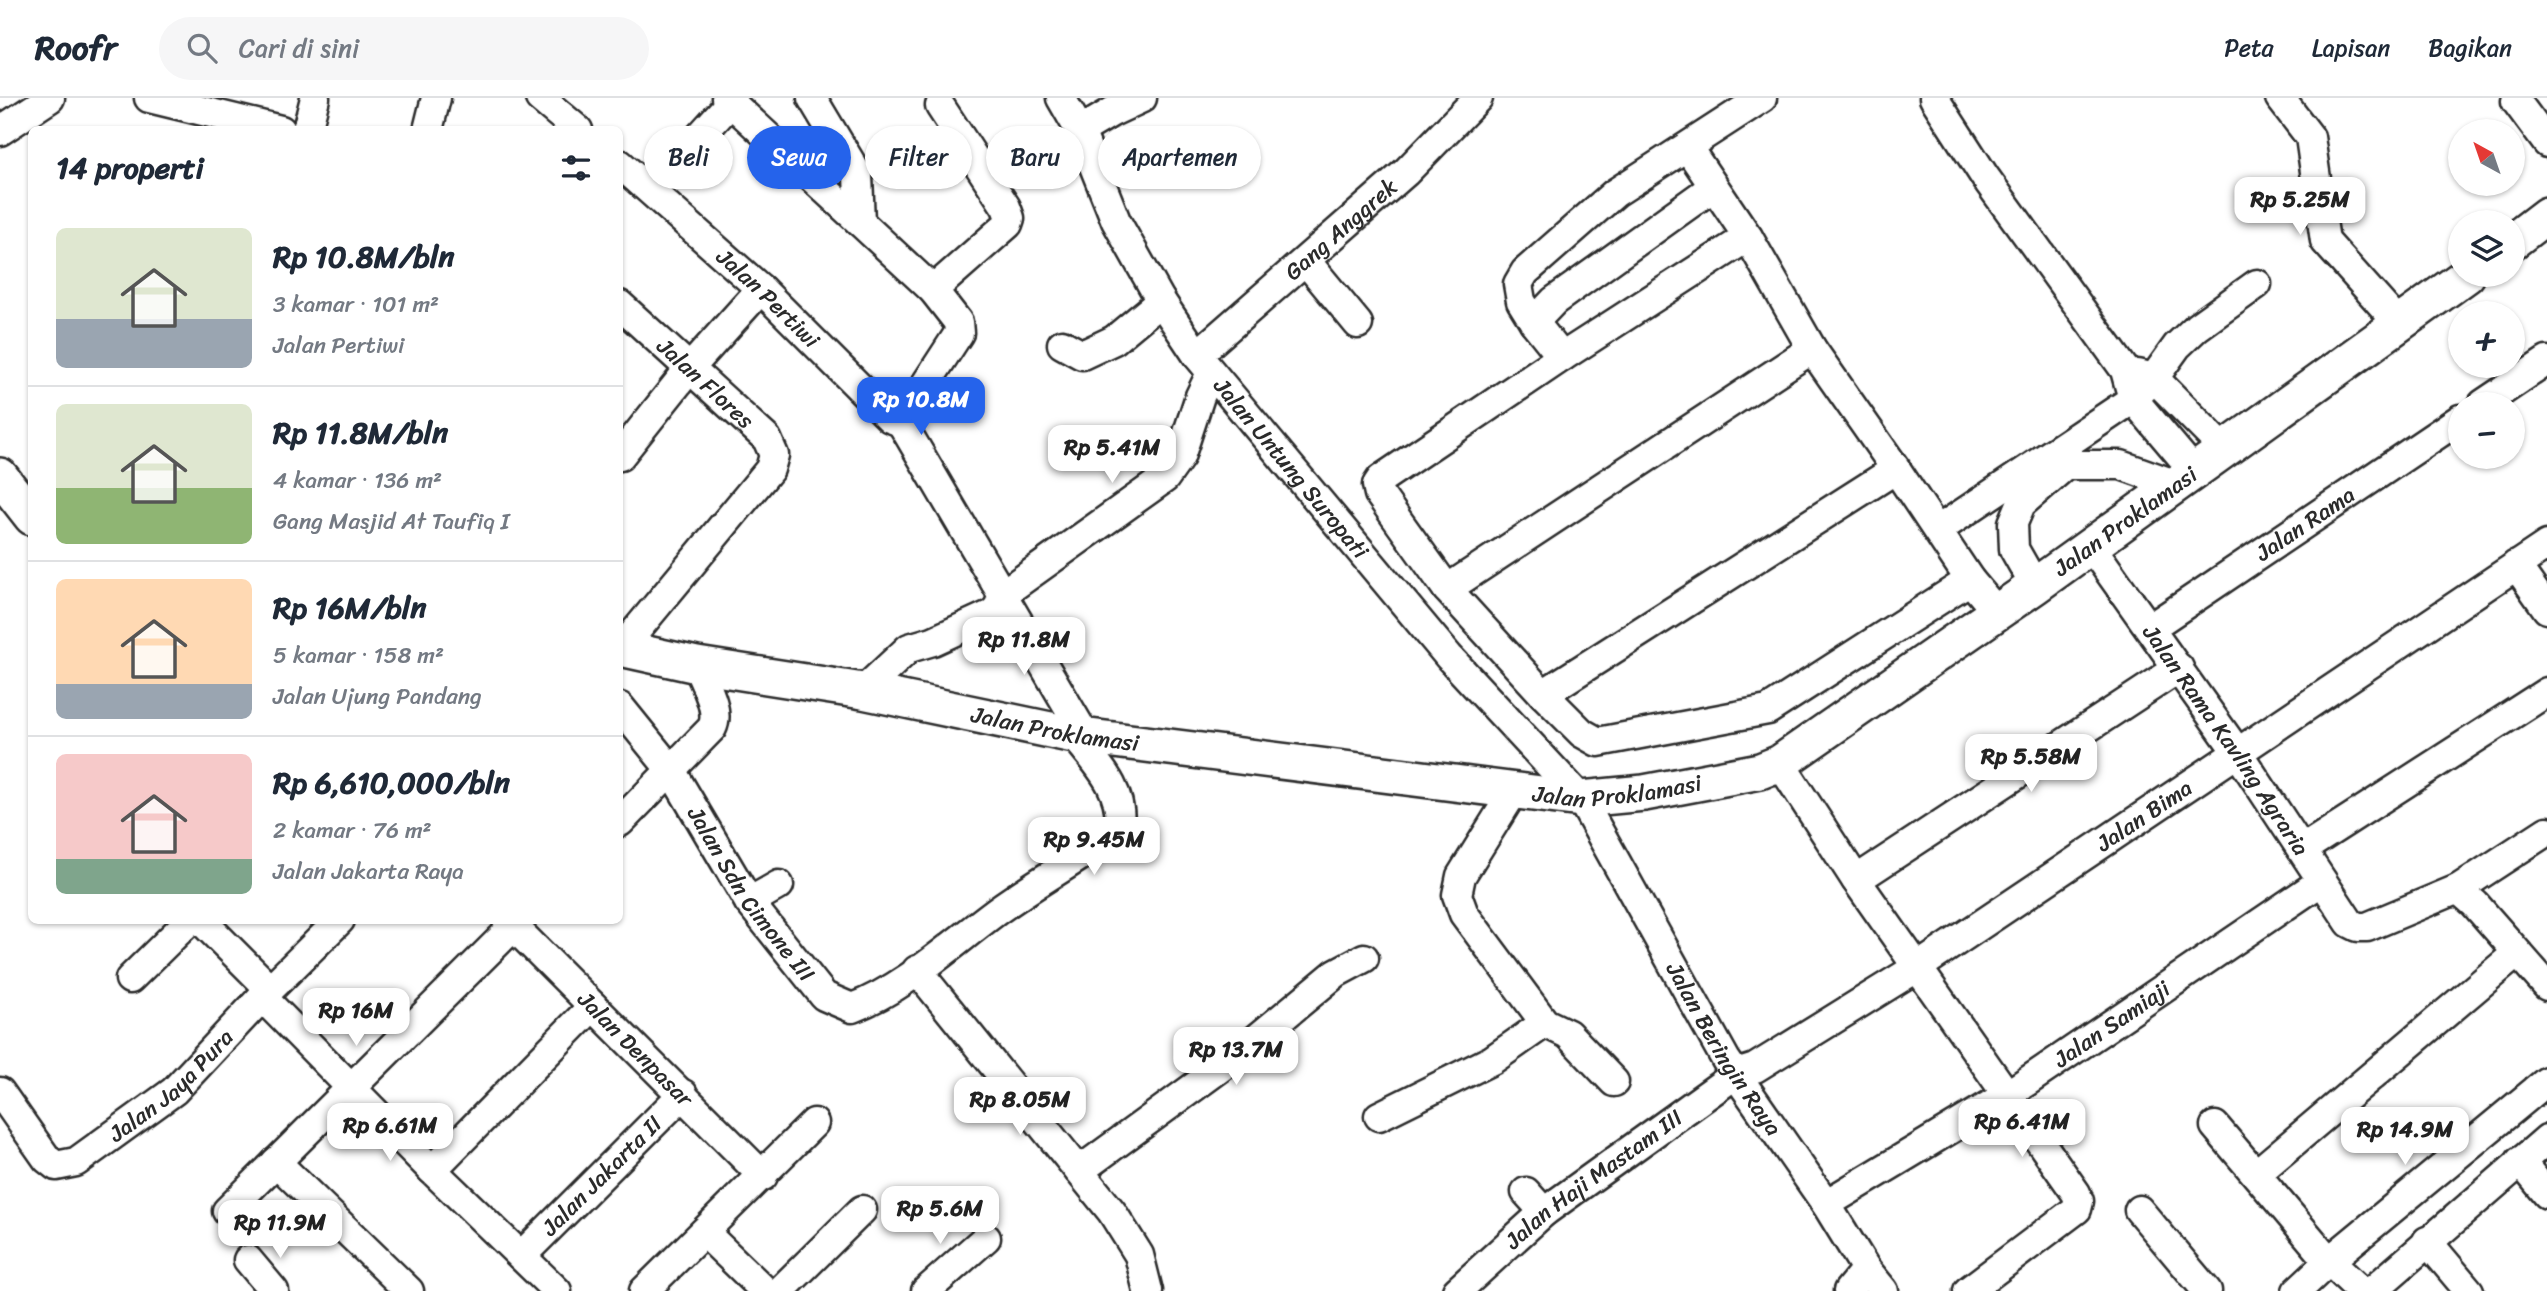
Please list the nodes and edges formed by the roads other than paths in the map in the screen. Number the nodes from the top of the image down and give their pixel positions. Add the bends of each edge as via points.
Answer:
1 (151, 98) edge
2 (315, 98) edge
3 (436, 98) edge
4 (540, 98) edge
5 (812, 98) edge
6 (1061, 98) edge
7 (1143, 98) edge
8 (1478, 98) edge
9 (1762, 98) edge
10 (1934, 98) edge
11 (2280, 98) edge
12 (41, 100) edge
13 (729, 100) edge
14 (941, 101) edge
15 (2516, 101) dead end
16 (265, 126) edge
17 (308, 126) edge
18 (429, 126) edge
19 (573, 126) edge
20 (1077, 126) edge
21 (1084, 129) edge
22 (0, 131) edge
23 (1084, 141) edge
24 (2547, 143) edge
25 (1688, 148) junction
26 (623, 167) edge
27 (1713, 187) junction
28 (651, 190) junction
29 (2547, 215) edge
30 (860, 222) junction
31 (2525, 232) edge
32 (1748, 237) junction
33 (1306, 261) junction
34 (2257, 284) dead end
35 (2451, 287) edge
36 (761, 289) junction
37 (933, 290) junction
38 (1161, 301) junction
39 (623, 308) edge
40 (1534, 322) junction
41 (1358, 324) dead end
42 (2400, 325) junction
43 (1062, 344) dead end
44 (1812, 349) junction
45 (1562, 357) junction
46 (2547, 361) edge
47 (1204, 364) junction
48 (690, 368) junction
49 (2125, 370) junction
50 (2154, 378) junction
51 (2501, 392) edge
52 (2133, 399) junction
53 (901, 422) junction
54 (2448, 427) edge
55 (2223, 449) junction
56 (623, 452) edge
57 (1896, 469) junction
58 (0, 476) edge
59 (2183, 477) junction
60 (28, 512) edge
61 (1938, 530) junction
62 (2090, 545) junction
63 (2547, 545) edge
64 (2516, 565) junction
65 (1970, 580) junction
66 (2035, 586) junction
67 (1447, 589) junction
68 (1004, 593) junction
69 (2547, 609) edge
70 (1997, 612) junction
71 (2150, 628) junction
72 (623, 645) edge
73 (623, 650) edge
74 (697, 665) junction
75 (2179, 668) junction
76 (863, 691) junction
77 (2547, 692) edge
78 (1543, 694) junction
79 (623, 711) edge
80 (1080, 736) junction
81 (2238, 753) junction
82 (1780, 763) junction
83 (671, 770) junction
84 (1514, 790) junction
85 (1581, 799) junction
86 (623, 819) edge
87 (2547, 831) edge
88 (2303, 849) junction
89 (1856, 880) junction
90 (2322, 881) junction
91 (779, 884) dead end
92 (2458, 889) junction
93 (750, 902) junction
94 (186, 924) edge
95 (205, 924) edge
96 (336, 924) edge
97 (513, 924) edge
98 (515, 924) edge
99 (2517, 953) junction
100 (1364, 958) dead end
101 (1917, 967) junction
102 (917, 970) junction
103 (130, 979) dead end
104 (2547, 986) edge
105 (266, 993) junction
106 (593, 1006) junction
107 (1545, 1023) junction
108 (1736, 1074) junction
109 (2547, 1081) edge
110 (1614, 1082) dead end
111 (351, 1088) junction
112 (683, 1094) junction
113 (2007, 1095) junction
114 (2, 1100) edge
115 (1379, 1116) dead end
116 (814, 1123) dead end
117 (2216, 1126) dead end
118 (2547, 1139) edge
119 (2520, 1161) junction
120 (276, 1162) junction
121 (432, 1170) junction
122 (1079, 1171) junction
123 (2256, 1174) junction
124 (763, 1175) junction
125 (2547, 1194) edge
126 (1826, 1204) junction
127 (862, 1210) dead end
128 (2138, 1210) dead end
129 (227, 1211) dead end
130 (704, 1232) junction
131 (986, 1238) dead end
132 (2427, 1241) junction
133 (521, 1256) junction
134 (248, 1260) dead end
135 (1866, 1269) junction
136 (2349, 1278) edge
137 (274, 1291) edge
138 (409, 1291) edge
139 (557, 1291) edge
140 (644, 1291) edge
141 (765, 1291) edge
142 (780, 1291) edge
143 (926, 1291) edge
144 (1147, 1291) edge
145 (1457, 1291) edge
146 (1848, 1291) edge
147 (1884, 1291) edge
148 (1968, 1291) edge
149 (2207, 1291) edge
150 (2297, 1291) edge
151 (2469, 1291) edge

1 - 16 street
2 - 17 street
3 - 18 street
4 - 19 street
5 - 30 street via 858,175
6 - 20 street, Jalan Untung Suropati
7 - 21 street
8 - 33 street, Gang Anggrek via 1406,172
9 - 25 street
10 - 49 street via 1985,177
11 - 42 street via 2310,137 2325,241
12 - 22 street
13 - 28 street
13 - 30 street
14 - 37 street via 1010,219
15 - 24 street
23 - 38 street, Jalan Untung Suropati via 1116,222
25 - 27 street
25 - 40 street via 1615,194 1525,272 1518,284 1521,301
26 - 28 street, Jalan Pertiwi
27 - 32 street
27 - 40 street via 1554,301
28 - 36 street, Jalan Pertiwi
29 - 31 main road
30 - 37 street
32 - 44 street
32 - 45 street
33 - 41 street
33 - 47 street, Gang Anggrek
34 - 50 street via 2197,327
35 - 42 main road, Jalan Proklamasi
36 - 48 street
36 - 53 street, Jalan Pertiwi via 890,418
37 - 53 street via 958,322 958,333
38 - 43 street via 1114,341 1082,355
38 - 47 street, Jalan Untung Suropati
39 - 48 street, Jalan Flores
40 - 45 street
42 - 55 main road, Jalan Proklamasi
44 - 57 street
44 - 67 street
45 - 67 street via 1377,485
46 - 51 street
47 - 68 street via 1200,396 1180,457 1165,478
47 - 85 street, Jalan Untung Suropati via 1449,657
48 - 56 street
48 - 72 street, Jalan Flores via 766,439 774,455 770,469
49 - 50 street
49 - 52 street
50 - 52 street
50 - 55 street
52 - 59 street
52 - 61 street
53 - 68 street
54 - 71 street, Jalan Rama
55 - 59 main road, Jalan Proklamasi
57 - 61 street
57 - 78 street
58 - 60 main road
59 - 62 main road, Jalan Proklamasi
59 - 66 street via 2121,465 2066,465 2021,504 2013,523 2014,550
61 - 65 street
62 - 66 main road, Jalan Proklamasi
62 - 71 street, Jalan Rama Kavling Agraria
63 - 64 street, Jalan Bima
64 - 69 street
64 - 81 street, Jalan Bima
65 - 70 street
65 - 78 street via 1768,710 1598,742 1582,733
66 - 70 main road, Jalan Proklamasi
67 - 78 street
68 - 76 street via 992,614 909,648
68 - 80 street
70 - 82 main road, Jalan Proklamasi
71 - 75 street, Jalan Rama Kavling Agraria
73 - 74 main road, Jalan Proklamasi
74 - 76 main road, Jalan Proklamasi
74 - 83 street via 716,721
75 - 81 street, Jalan Rama Kavling Agraria
75 - 89 street
76 - 80 main road, Jalan Proklamasi
77 - 88 street
79 - 83 street, Jalan Sdn Cimone III
80 - 84 main road, Jalan Proklamasi
80 - 102 street, Jalan Sdn Cimone III via 1112,782 1119,831
81 - 88 street, Jalan Rama Kavling Agraria
81 - 101 street, Jalan Bima
82 - 85 main road, Jalan Proklamasi via 1760,771 1644,793
82 - 89 street
83 - 86 street
83 - 93 street, Jalan Sdn Cimone III
84 - 85 main road, Jalan Proklamasi
84 - 107 street via 1461,877 1457,895 1464,914
85 - 108 street, Jalan Beringin Raya
87 - 92 street
88 - 90 street, Jalan Rama Kavling Agraria
89 - 101 street
90 - 92 street, Jalan Rama Kavling Agraria via 2350,923 2358,927
90 - 113 street, Jalan Samiaji
91 - 93 street
92 - 99 street
93 - 102 street, Jalan Sdn Cimone III via 811,982 839,1004 852,1008 865,1003
94 - 103 street
95 - 105 street
96 - 105 street, Jalan Jaya Pura
97 - 111 street
98 - 106 street, Jalan Denpasar
99 - 104 street
99 - 123 street
100 - 122 street via 1336,974 1231,1060
101 - 108 street, Jalan Bima via 1755,1068
101 - 113 street
102 - 122 street
105 - 111 street
105 - 114 street, Jalan Jaya Pura via 174,1091 76,1162 56,1166 47,1159
106 - 112 street, Jalan Denpasar
106 - 121 street
107 - 110 street via 1568,1034
107 - 115 street via 1492,1060
108 - 126 street, Jalan Beringin Raya
108 - 145 street, Jalan Haji Mastam III via 1535,1202
109 - 136 street
111 - 120 street
111 - 121 street
112 - 124 street, Jalan Denpasar
112 - 133 street, Jalan Jakarta II
113 - 126 street, Jalan Samiaji
113 - 148 street via 2079,1201 2077,1209
116 - 124 street
117 - 123 street
118 - 119 street
119 - 125 street
119 - 132 street
120 - 129 street
120 - 138 street
121 - 133 street
122 - 144 street via 1139,1255
123 - 136 street
124 - 130 street
126 - 135 street, Jalan Beringin Raya
127 - 142 street
128 - 149 street
130 - 140 street
130 - 141 street
131 - 143 street
132 - 136 street
132 - 151 street
133 - 139 street
134 - 137 street
135 - 146 street
135 - 147 street, Jalan Beringin Raya
136 - 150 street

